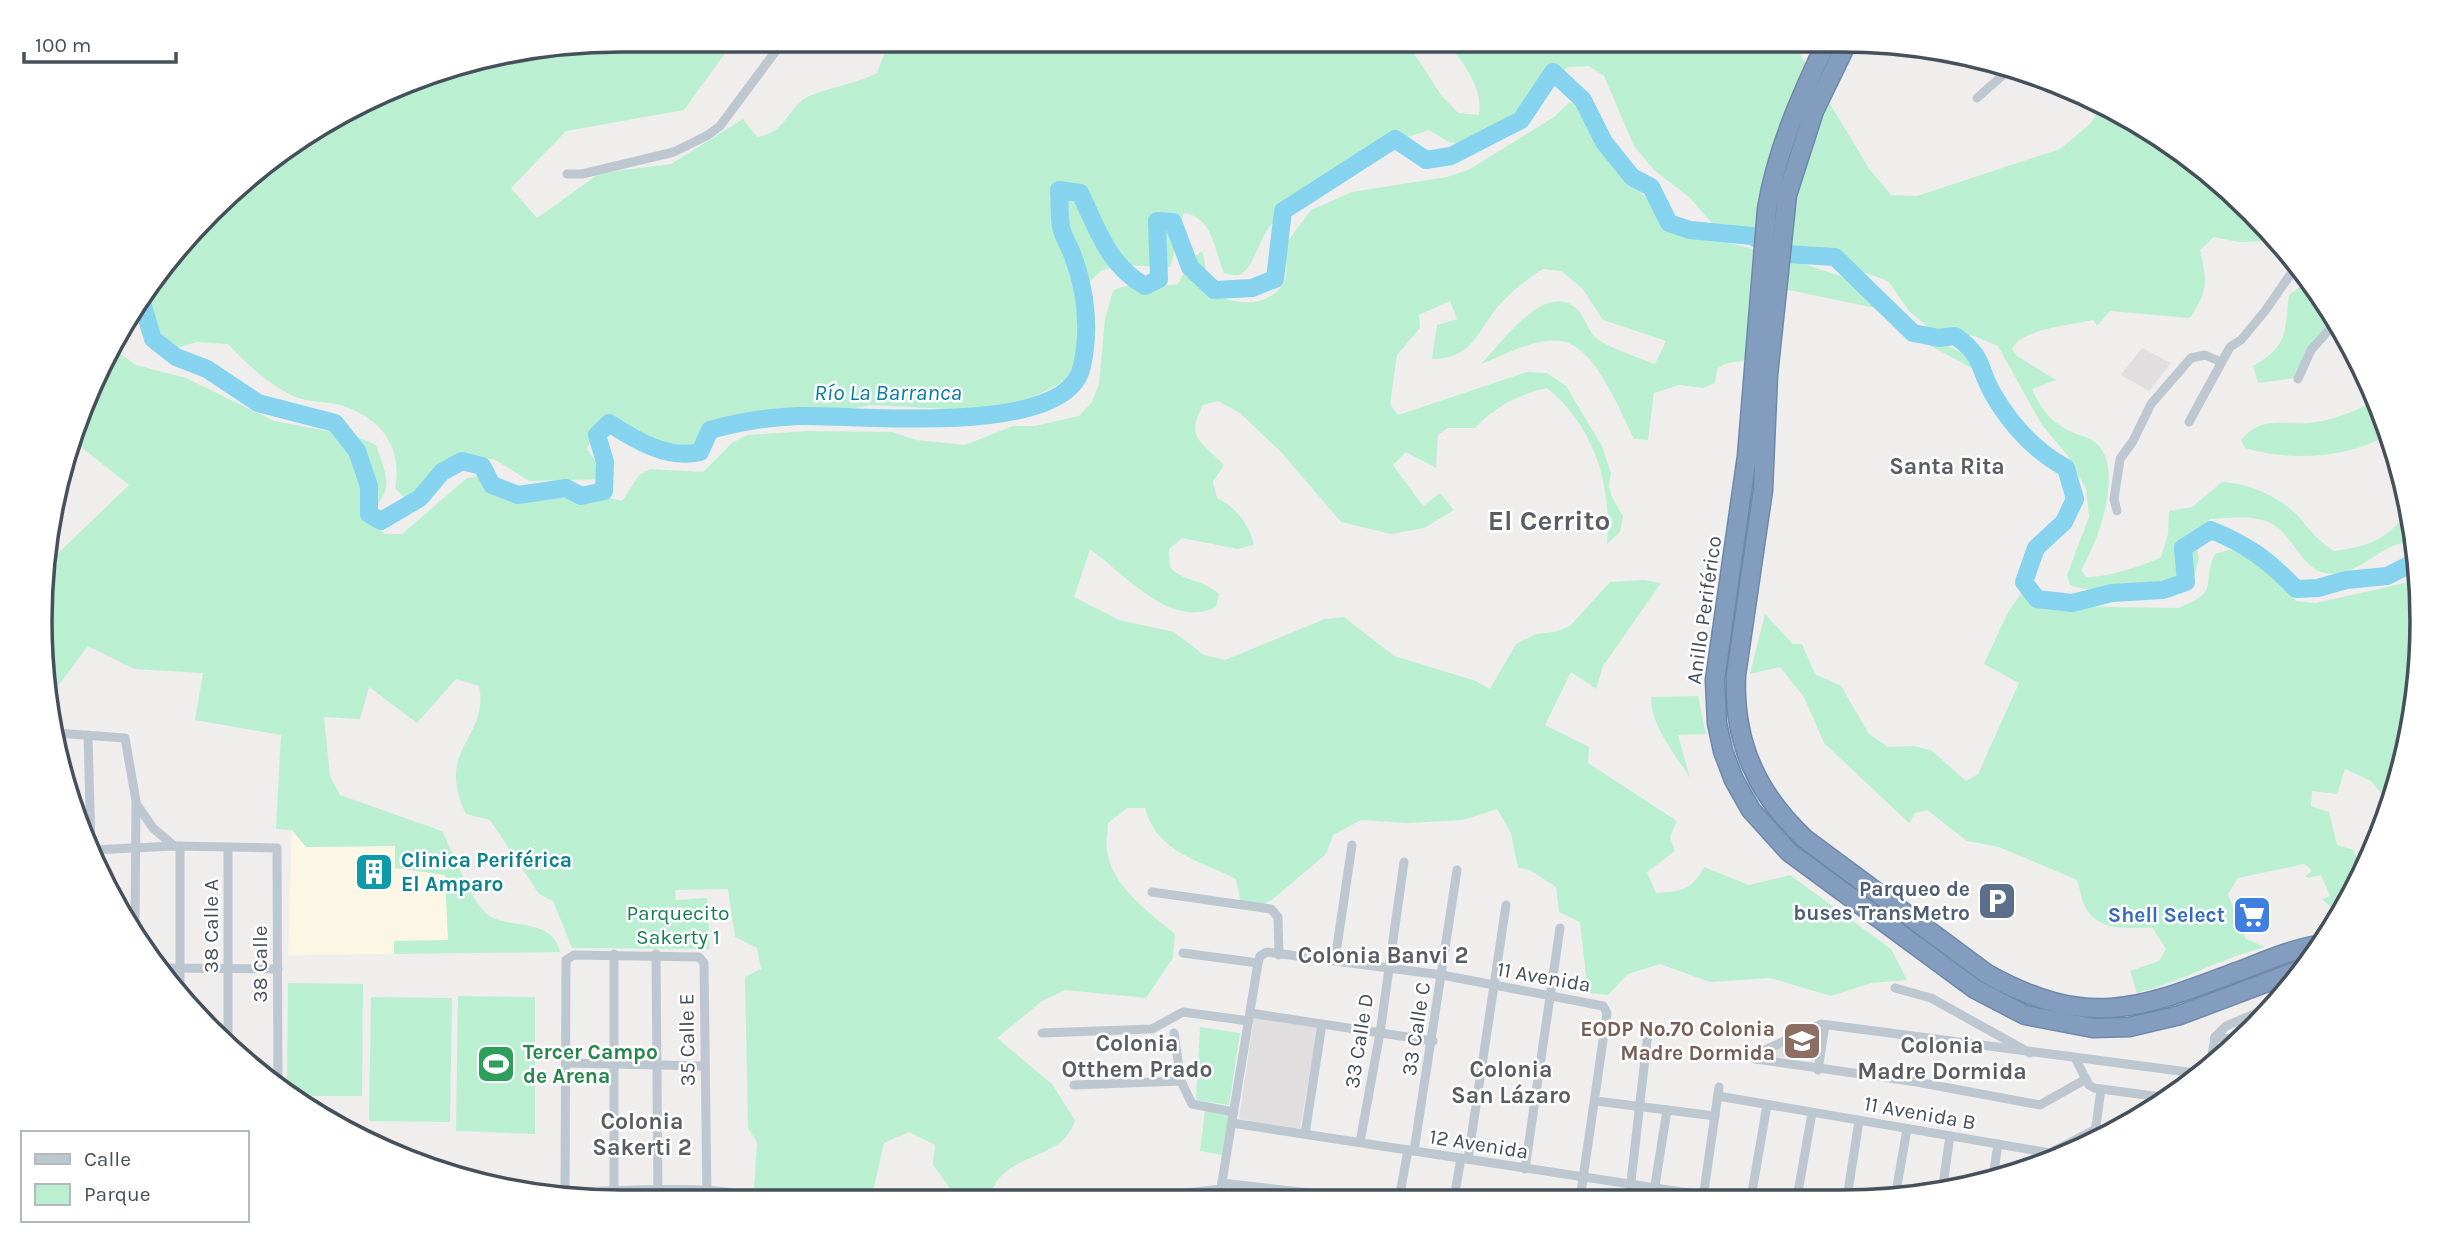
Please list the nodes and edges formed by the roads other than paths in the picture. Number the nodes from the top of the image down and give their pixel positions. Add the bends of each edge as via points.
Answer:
1 (775, 52) edge
2 (1822, 52) edge
3 (1843, 52) edge
4 (2002, 76) edge
5 (1977, 98) dead end
6 (567, 174) dead end
7 (2291, 274) edge
8 (2329, 330) edge
9 (2221, 362) junction
10 (2298, 379) dead end
11 (2189, 422) dead end
12 (2117, 511) dead end
13 (63, 733) edge
14 (88, 735) junction
15 (136, 801) junction
16 (90, 824) edge
17 (1352, 845) dead end
18 (177, 846) junction
19 (100, 848) edge
20 (228, 848) junction
21 (137, 850) junction
22 (1404, 862) dead end
23 (1457, 870) dead end
24 (1152, 892) dead end
25 (1506, 905) dead end
26 (135, 917) edge
27 (1560, 928) dead end
28 (2307, 948) edge
29 (1183, 953) dead end
30 (614, 954) junction
31 (656, 954) junction
32 (1279, 955) junction
33 (1335, 960) junction
34 (1258, 963) junction
35 (1389, 966) junction
36 (170, 968) edge
37 (180, 968) junction
38 (228, 968) junction
39 (278, 969) junction
40 (1442, 975) junction
41 (2286, 975) edge
42 (180, 980) edge
43 (1496, 986) junction
44 (1895, 988) dead end
45 (1548, 995) junction
46 (2251, 1015) edge
47 (1249, 1017) junction
48 (1322, 1024) junction
49 (1825, 1025) junction
50 (228, 1032) edge
51 (1648, 1032) dead end
52 (1042, 1033) dead end
53 (1174, 1033) dead end
54 (1380, 1033) junction
55 (2215, 1037) junction
56 (2227, 1039) edge
57 (1433, 1041) junction
58 (2213, 1052) edge
59 (2031, 1054) junction
60 (2075, 1058) junction
61 (566, 1063) junction
62 (613, 1064) junction
63 (657, 1064) junction
64 (705, 1066) junction
65 (1818, 1070) junction
66 (2188, 1072) edge
67 (278, 1075) edge
68 (2086, 1079) junction
69 (1181, 1081) junction
70 (1074, 1085) dead end
71 (2101, 1089) junction
72 (2155, 1096) edge
73 (1596, 1101) junction
74 (1767, 1105) junction
75 (1640, 1106) junction
76 (1667, 1110) junction
77 (1234, 1112) junction
78 (1812, 1112) junction
79 (1715, 1116) junction
80 (1859, 1121) junction
81 (1232, 1123) junction
82 (1907, 1129) junction
83 (2096, 1129) joint
84 (2089, 1133) edge
85 (1305, 1134) junction
86 (1950, 1136) junction
87 (1360, 1142) junction
88 (1998, 1144) junction
89 (1411, 1150) junction
90 (2037, 1155) edge
91 (1464, 1158) junction
92 (1525, 1169) junction
93 (1994, 1169) edge
94 (1583, 1177) junction
95 (1943, 1181) edge
96 (1632, 1184) junction
97 (1222, 1186) junction
98 (565, 1187) edge
99 (1897, 1187) edge
100 (1654, 1188) junction
101 (614, 1190) edge
102 (658, 1190) edge
103 (707, 1190) edge
104 (1196, 1190) edge
105 (1221, 1190) edge
106 (1262, 1190) edge
107 (1401, 1190) edge
108 (1456, 1190) edge
109 (1581, 1190) edge
110 (1631, 1190) edge
111 (1665, 1190) edge
112 (1704, 1190) edge
113 (1752, 1190) edge
114 (1798, 1190) edge
115 (1848, 1190) edge

1 - 6 street via 720,127 692,145
2 - 41 highway, Anillo Periférico via 1797,104 1773,173 1767,209 1747,456 1716,680 1717,723 1734,780 1751,810 1789,852 1975,989 2025,1015 2093,1028 2129,1027 2180,1015
3 - 28 highway, Anillo Periférico via 1814,111 1787,195 1768,375 1762,490 1738,656 1735,704 1747,760 1769,801 1805,839 1987,974 2048,1002 2120,1009 2153,1003
4 - 5 street
7 - 9 street
8 - 10 street via 2311,350
9 - 11 street
9 - 12 street via 2205,355 2191,358 2151,404 2120,459 2114,499
13 - 14 street
14 - 15 street via 125,738
14 - 16 street
15 - 18 street via 148,822
15 - 21 street
17 - 33 street
18 - 20 street
18 - 21 street
18 - 37 street
19 - 21 street
20 - 38 street, 38 Calle A
20 - 39 street, 38 Calle via 277,848
21 - 26 street
22 - 35 street, 33 Calle D
23 - 40 street, 33 Calle C
24 - 32 street via 1271,909 1278,917
25 - 43 street
27 - 45 street
29 - 34 street
30 - 31 street
30 - 61 street via 574,955 566,960
30 - 62 street
31 - 63 street
31 - 64 street, 35 Calle E via 699,957 704,963
32 - 33 street, 11 Avenida
32 - 34 street, 11 Avenida via 1263,953
33 - 35 street, 11 Avenida
34 - 47 street
35 - 40 street, 11 Avenida
35 - 54 street, 33 Calle D
36 - 37 street
37 - 38 street
37 - 42 street
38 - 39 street
38 - 50 street, 38 Calle A
39 - 67 street, 38 Calle
40 - 43 street, 11 Avenida
40 - 57 street, 33 Calle C
43 - 45 street, 11 Avenida
43 - 91 street
44 - 59 street via 1931,998
45 - 73 street, 11 Avenida via 1598,1004 1607,1013
45 - 92 street
46 - 55 street via 2226,1026
47 - 48 street
47 - 52 street via 1183,1012 1152,1029
47 - 77 street
48 - 54 street
48 - 85 street
49 - 59 street
49 - 65 street
49 - 65 street via 1810,1027 1754,1054 1755,1059
51 - 75 street
53 - 69 street
54 - 57 street
54 - 87 street, 33 Calle D
55 - 56 street
55 - 58 street
57 - 89 street, 33 Calle C
59 - 60 street
60 - 66 street
60 - 68 street
61 - 62 street
61 - 98 street
62 - 63 street
62 - 101 street
63 - 64 street
63 - 102 street
64 - 103 street, 35 Calle E
65 - 68 street via 1917,1082 2040,1105
68 - 71 street
69 - 70 street
69 - 77 street via 1195,1106
71 - 72 street
71 - 83 street
73 - 75 street
73 - 94 street
74 - 78 street, 11 Avenida B
74 - 79 street, 11 Avenida B via 1719,1092
74 - 113 street
75 - 76 street
75 - 96 street
76 - 79 street
76 - 100 street
77 - 81 street
78 - 80 street, 11 Avenida B
78 - 114 street
79 - 112 street
80 - 82 street, 11 Avenida B
80 - 115 street
81 - 85 street, 12 Avenida
81 - 97 street
82 - 86 street, 11 Avenida B
82 - 99 street
83 - 84 street, 11 Avenida B
85 - 87 street, 12 Avenida
86 - 88 street, 11 Avenida B
86 - 95 street
87 - 89 street, 12 Avenida
88 - 90 street, 11 Avenida B
88 - 93 street
89 - 91 street, 12 Avenida
89 - 107 street, 33 Calle C
91 - 92 street, 12 Avenida
91 - 108 street
92 - 94 street, 12 Avenida
94 - 96 street, 12 Avenida
94 - 109 street
96 - 100 street, 12 Avenida
96 - 110 street
97 - 104 street
97 - 105 street
97 - 106 street
100 - 111 street, 12 Avenida

